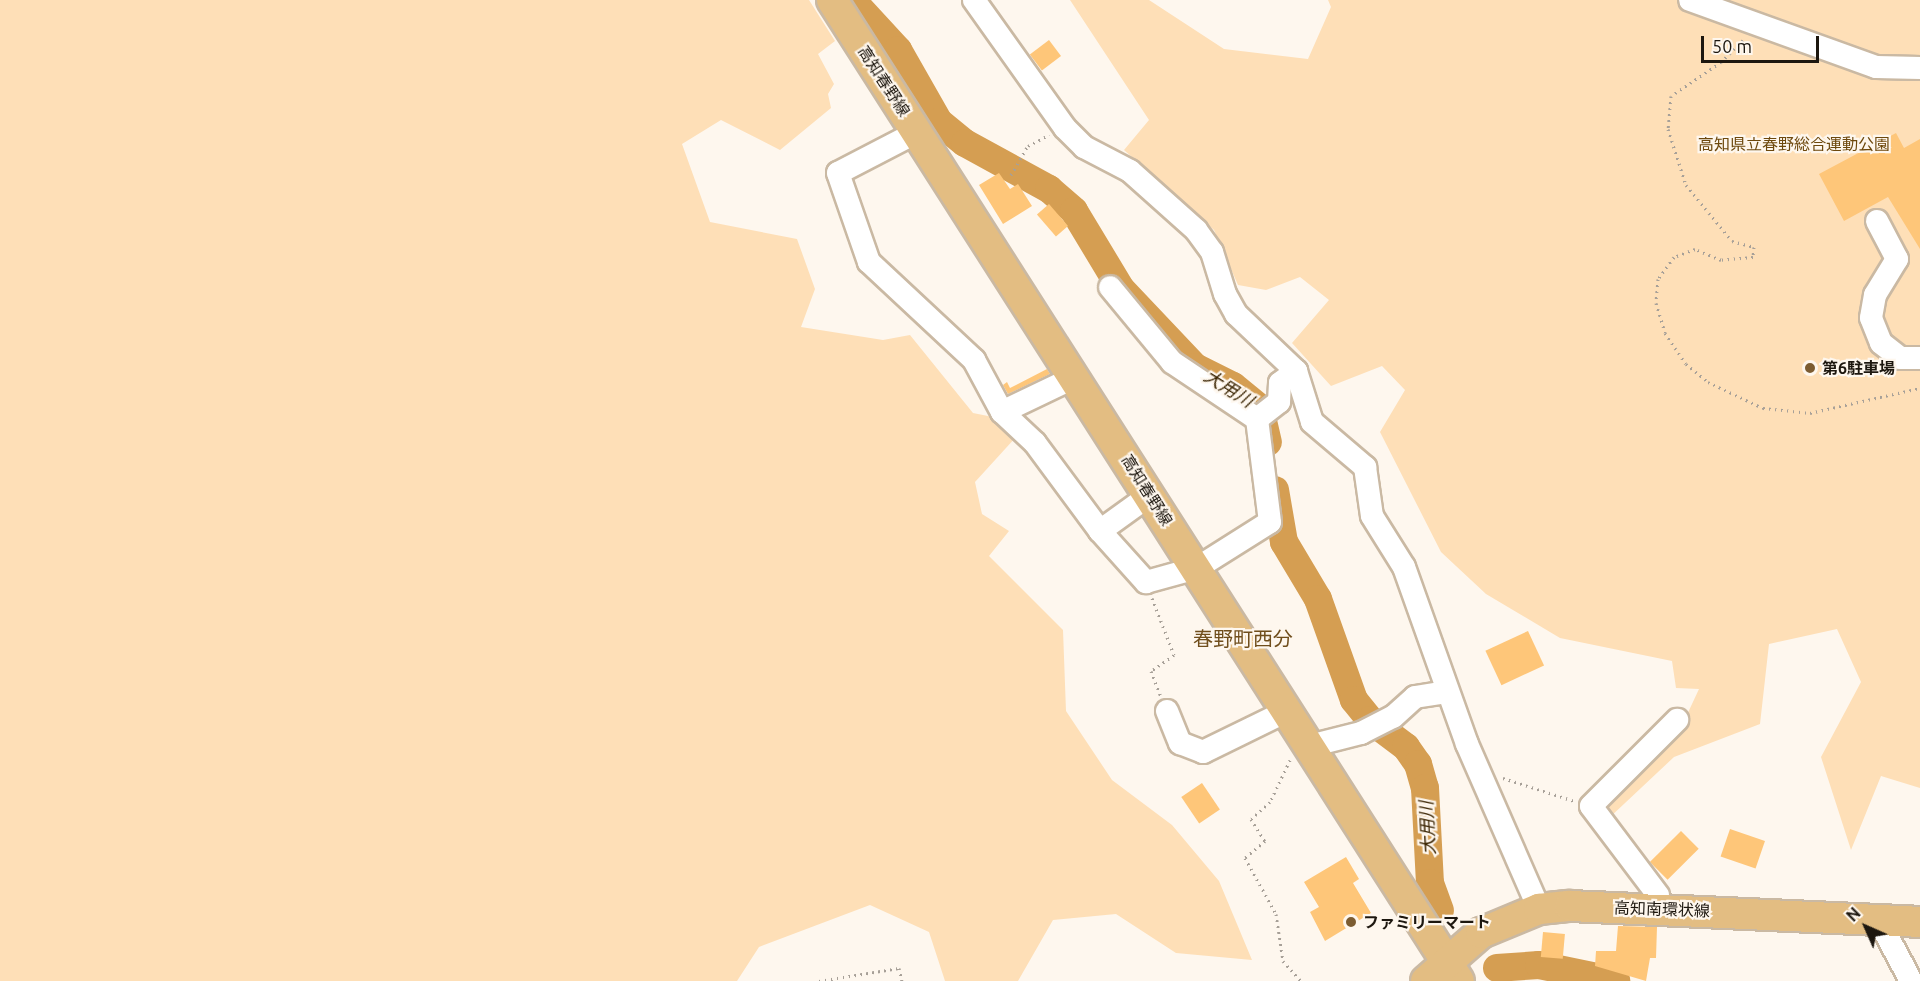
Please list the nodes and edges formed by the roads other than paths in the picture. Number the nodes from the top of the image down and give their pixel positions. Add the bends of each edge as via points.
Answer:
1 (832, 0) edge
2 (974, 0) edge
3 (1690, 0) edge
4 (1920, 68) edge
5 (917, 132) junction
6 (1877, 222) dead end
7 (1110, 287) dead end
8 (1920, 358) edge
9 (1296, 371) junction
10 (1075, 376) junction
11 (1002, 412) junction
12 (1263, 415) junction
13 (1150, 495) junction
14 (1100, 531) junction
15 (1197, 568) junction
16 (1448, 692) junction
17 (1167, 711) road end
18 (1677, 720) dead end
19 (1300, 730) junction
20 (1658, 895) dead end
21 (1539, 909) junction
22 (1877, 917) junction
23 (1920, 922) edge
24 (1444, 975) edge
25 (1911, 981) edge

1 - 5 main road, 高知春野線
2 - 9 street via 1065,128 1084,147 1130,171 1196,230 1212,252 1225,294 1236,314
3 - 4 street via 1876,68
5 - 10 main road, 高知春野線
5 - 11 street via 837,173 869,262 974,360
6 - 8 street via 1897,259 1875,295 1871,318 1881,343 1900,358
7 - 12 street via 1178,367
9 - 12 street via 1280,383 1280,399
9 - 16 street via 1312,422 1365,466 1372,516 1404,567
10 - 11 street
10 - 13 main road, 高知春野線
11 - 14 street via 1035,443
12 - 15 street via 1270,522
13 - 14 street
13 - 15 main road, 高知春野線
14 - 15 street via 1146,582
15 - 19 main road, 高知春野線
16 - 19 street via 1415,696 1393,717 1376,725
16 - 21 street
17 - 19 street via 1180,743 1203,752
18 - 20 street via 1591,806
19 - 24 main road, 高知春野線
21 - 22 main road, 高知南環状線 via 1570,906
21 - 24 main road, 高知南環状線 via 1481,933
22 - 23 main road, 高知南環状線
22 - 25 street

